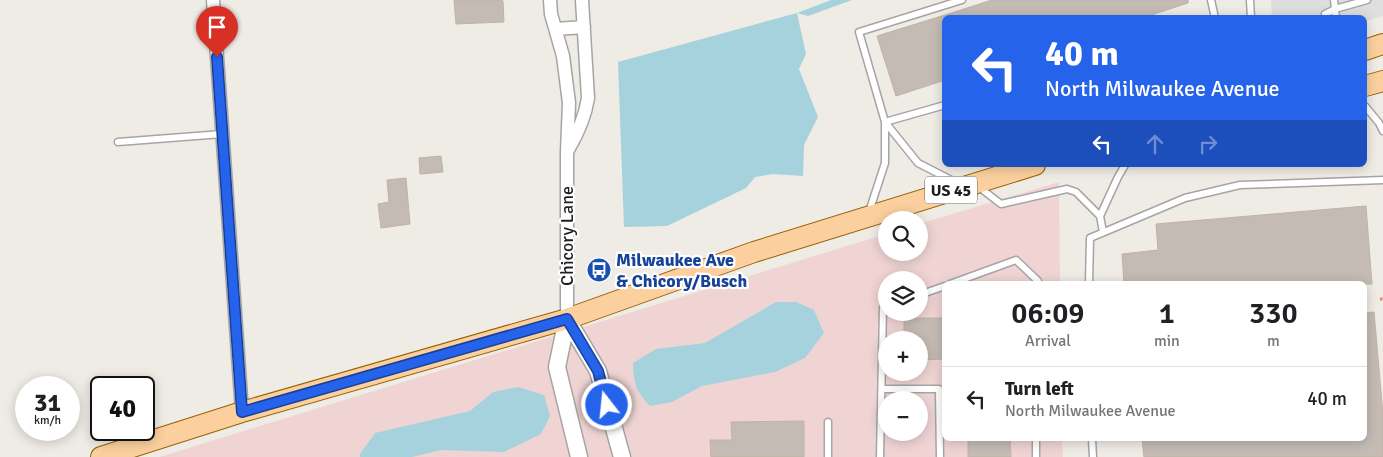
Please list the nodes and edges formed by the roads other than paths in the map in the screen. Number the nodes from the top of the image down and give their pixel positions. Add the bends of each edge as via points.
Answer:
1 (213, 0) edge
2 (550, 0) edge
3 (582, 0) edge
4 (962, 0) edge
5 (1211, 0) edge
6 (1250, 0) edge
7 (1334, 0) edge
8 (1367, 0) edge
9 (1335, 9) junction
10 (1325, 14) dead end
11 (1214, 15) edge
12 (1250, 15) edge
13 (1336, 15) edge
14 (584, 27) junction
15 (556, 29) junction
16 (1383, 44) edge
17 (1367, 49) edge
18 (1383, 81) edge
19 (1367, 85) edge
20 (942, 106) edge
21 (1367, 108) edge
22 (885, 122) junction
23 (1383, 131) edge
24 (222, 134) junction
25 (118, 142) dead end
26 (567, 152) junction
27 (1028, 167) edge
28 (1124, 167) edge
29 (1383, 180) edge
30 (968, 184) junction
31 (868, 216) junction
32 (1100, 216) junction
33 (1103, 232) junction
34 (958, 281) edge
35 (1038, 281) edge
36 (1089, 281) edge
37 (942, 287) edge
38 (928, 292) edge
39 (567, 319) junction
40 (883, 321) edge
41 (882, 389) junction
42 (242, 412) junction
43 (828, 422) dead end
44 (1036, 441) edge
45 (1092, 441) edge
46 (101, 457) edge
47 (578, 457) edge
48 (622, 457) edge
49 (828, 457) edge
50 (880, 457) edge
51 (940, 457) edge
52 (1036, 457) edge
53 (1093, 457) edge

1 - 24 street
2 - 15 street, Chicory Lane
3 - 14 street, Chicory Lane
4 - 22 lane via 859,32
5 - 11 lane
6 - 12 lane
7 - 9 lane
8 - 9 lane
9 - 10 lane
9 - 13 lane
14 - 15 street
14 - 26 street, Chicory Lane via 588,98 580,129
15 - 26 street, Chicory Lane via 569,103
16 - 17 main road
18 - 19 main road
20 - 22 lane
21 - 23 lane
22 - 30 lane via 918,163
22 - 31 lane via 885,163
24 - 25 lane
24 - 42 street
26 - 39 street, Chicory Lane
27 - 30 main road, US 45
28 - 32 lane
29 - 33 lane via 1240,185 1185,198
30 - 31 main road, US 45
30 - 32 lane via 1001,204 1067,189 1076,192
31 - 39 main road, US 45 via 746,254
32 - 33 lane
33 - 36 lane via 1090,238
34 - 35 lane via 1016,260
37 - 38 lane
39 - 42 main road, US 45
39 - 47 street via 558,367
39 - 48 street via 598,371
40 - 41 lane
41 - 50 lane
41 - 51 lane via 939,389
42 - 46 main road, US 45
43 - 49 lane
44 - 52 lane
45 - 53 lane

